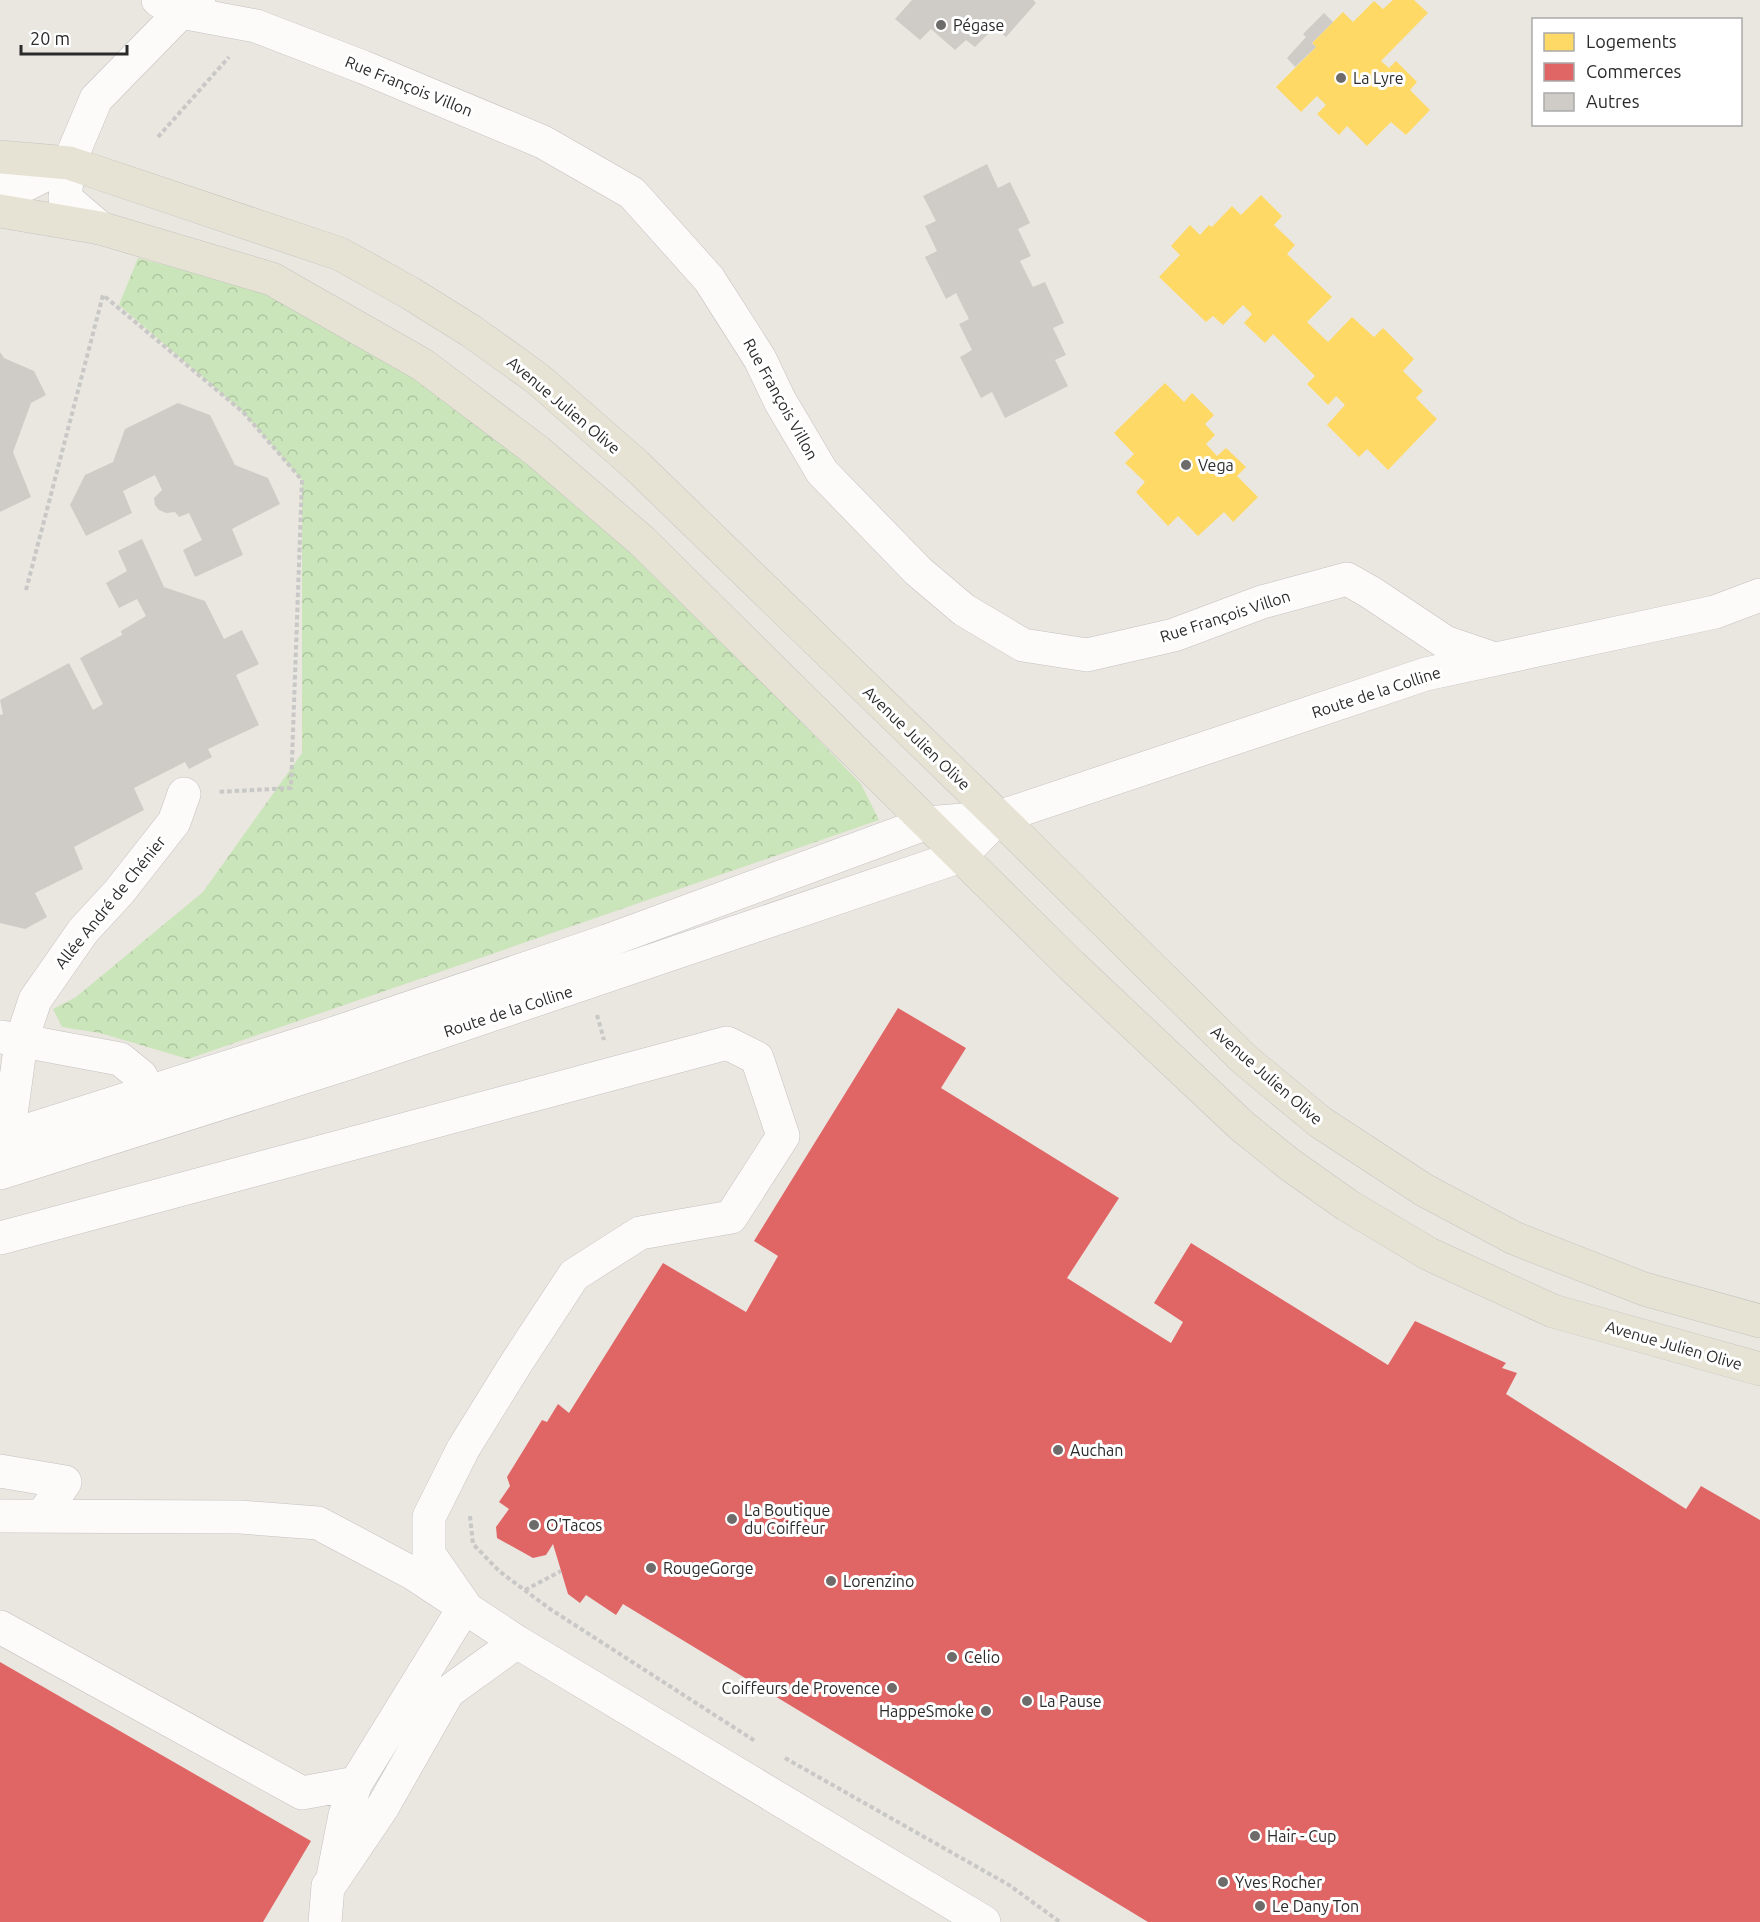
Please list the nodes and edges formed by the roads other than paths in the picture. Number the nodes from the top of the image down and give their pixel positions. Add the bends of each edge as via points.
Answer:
1 (222, 0) edge
2 (170, 6) edge
3 (0, 157) edge
4 (69, 163) junction
5 (0, 184) edge
6 (0, 211) edge
7 (100, 228) junction
8 (1760, 595) edge
9 (1492, 658) junction
10 (184, 794) road end
11 (999, 817) junction
12 (927, 823) junction
13 (961, 856) junction
14 (10, 1039) edge
15 (148, 1092) junction
16 (4, 1138) edge
17 (107, 1138) junction
18 (0, 1173) edge
19 (0, 1238) edge
20 (1760, 1321) edge
21 (1760, 1369) edge
22 (0, 1471) edge
23 (43, 1515) junction
24 (0, 1516) edge
25 (465, 1606) junction
26 (0, 1627) edge
27 (517, 1642) junction
28 (356, 1783) junction
29 (332, 1882) junction
30 (325, 1922) edge
31 (984, 1922) edge

1 - 2 street
2 - 4 street via 96,99
2 - 9 street, Rue François Villon via 256,26 363,67 543,142 632,193 709,279 760,359 822,472 964,610 1023,645 1087,655 1174,635 1262,602 1347,579 1445,642
3 - 4 main road, Avenue Julien Olive
4 - 5 street via 25,185
4 - 7 street, Avenue Julien Olive via 66,198
4 - 11 main road, Avenue Julien Olive via 340,254 471,331 538,379 636,465
6 - 7 main road, Avenue Julien Olive
7 - 12 main road, Avenue Julien Olive via 272,279 423,364 537,451 642,541
8 - 9 street, Route de la Colline via 1715,612
9 - 11 street, Route de la Colline via 1426,674
10 - 14 street, Allée André de Chénier via 174,822 119,892 82,931
11 - 12 street, Route de la Colline
11 - 13 street, Route de la Colline
11 - 20 main road, Avenue Julien Olive via 1244,1059 1320,1122 1424,1190 1514,1238 1644,1289
12 - 13 main road, Avenue Julien Olive
12 - 15 street, Route de la Colline via 597,945
13 - 17 street, Route de la Colline via 349,1064
13 - 21 main road, Avenue Julien Olive via 1242,1126 1347,1205 1429,1254 1553,1311
14 - 15 street via 120,1059 141,1076
14 - 16 street, Allée André de Chénier
15 - 16 street, Route de la Colline
15 - 17 street
17 - 18 street, Route de la Colline
19 - 25 street via 727,1043 756,1058 783,1136 731,1217 640,1233 574,1275 463,1449 429,1517 429,1554
22 - 23 street via 65,1482
23 - 24 street
23 - 25 street via 240,1516 318,1523
25 - 27 street
25 - 28 street
26 - 28 street via 302,1793
27 - 29 street via 448,1692 382,1808
27 - 31 street
28 - 29 street via 345,1815
29 - 30 street via 328,1886

